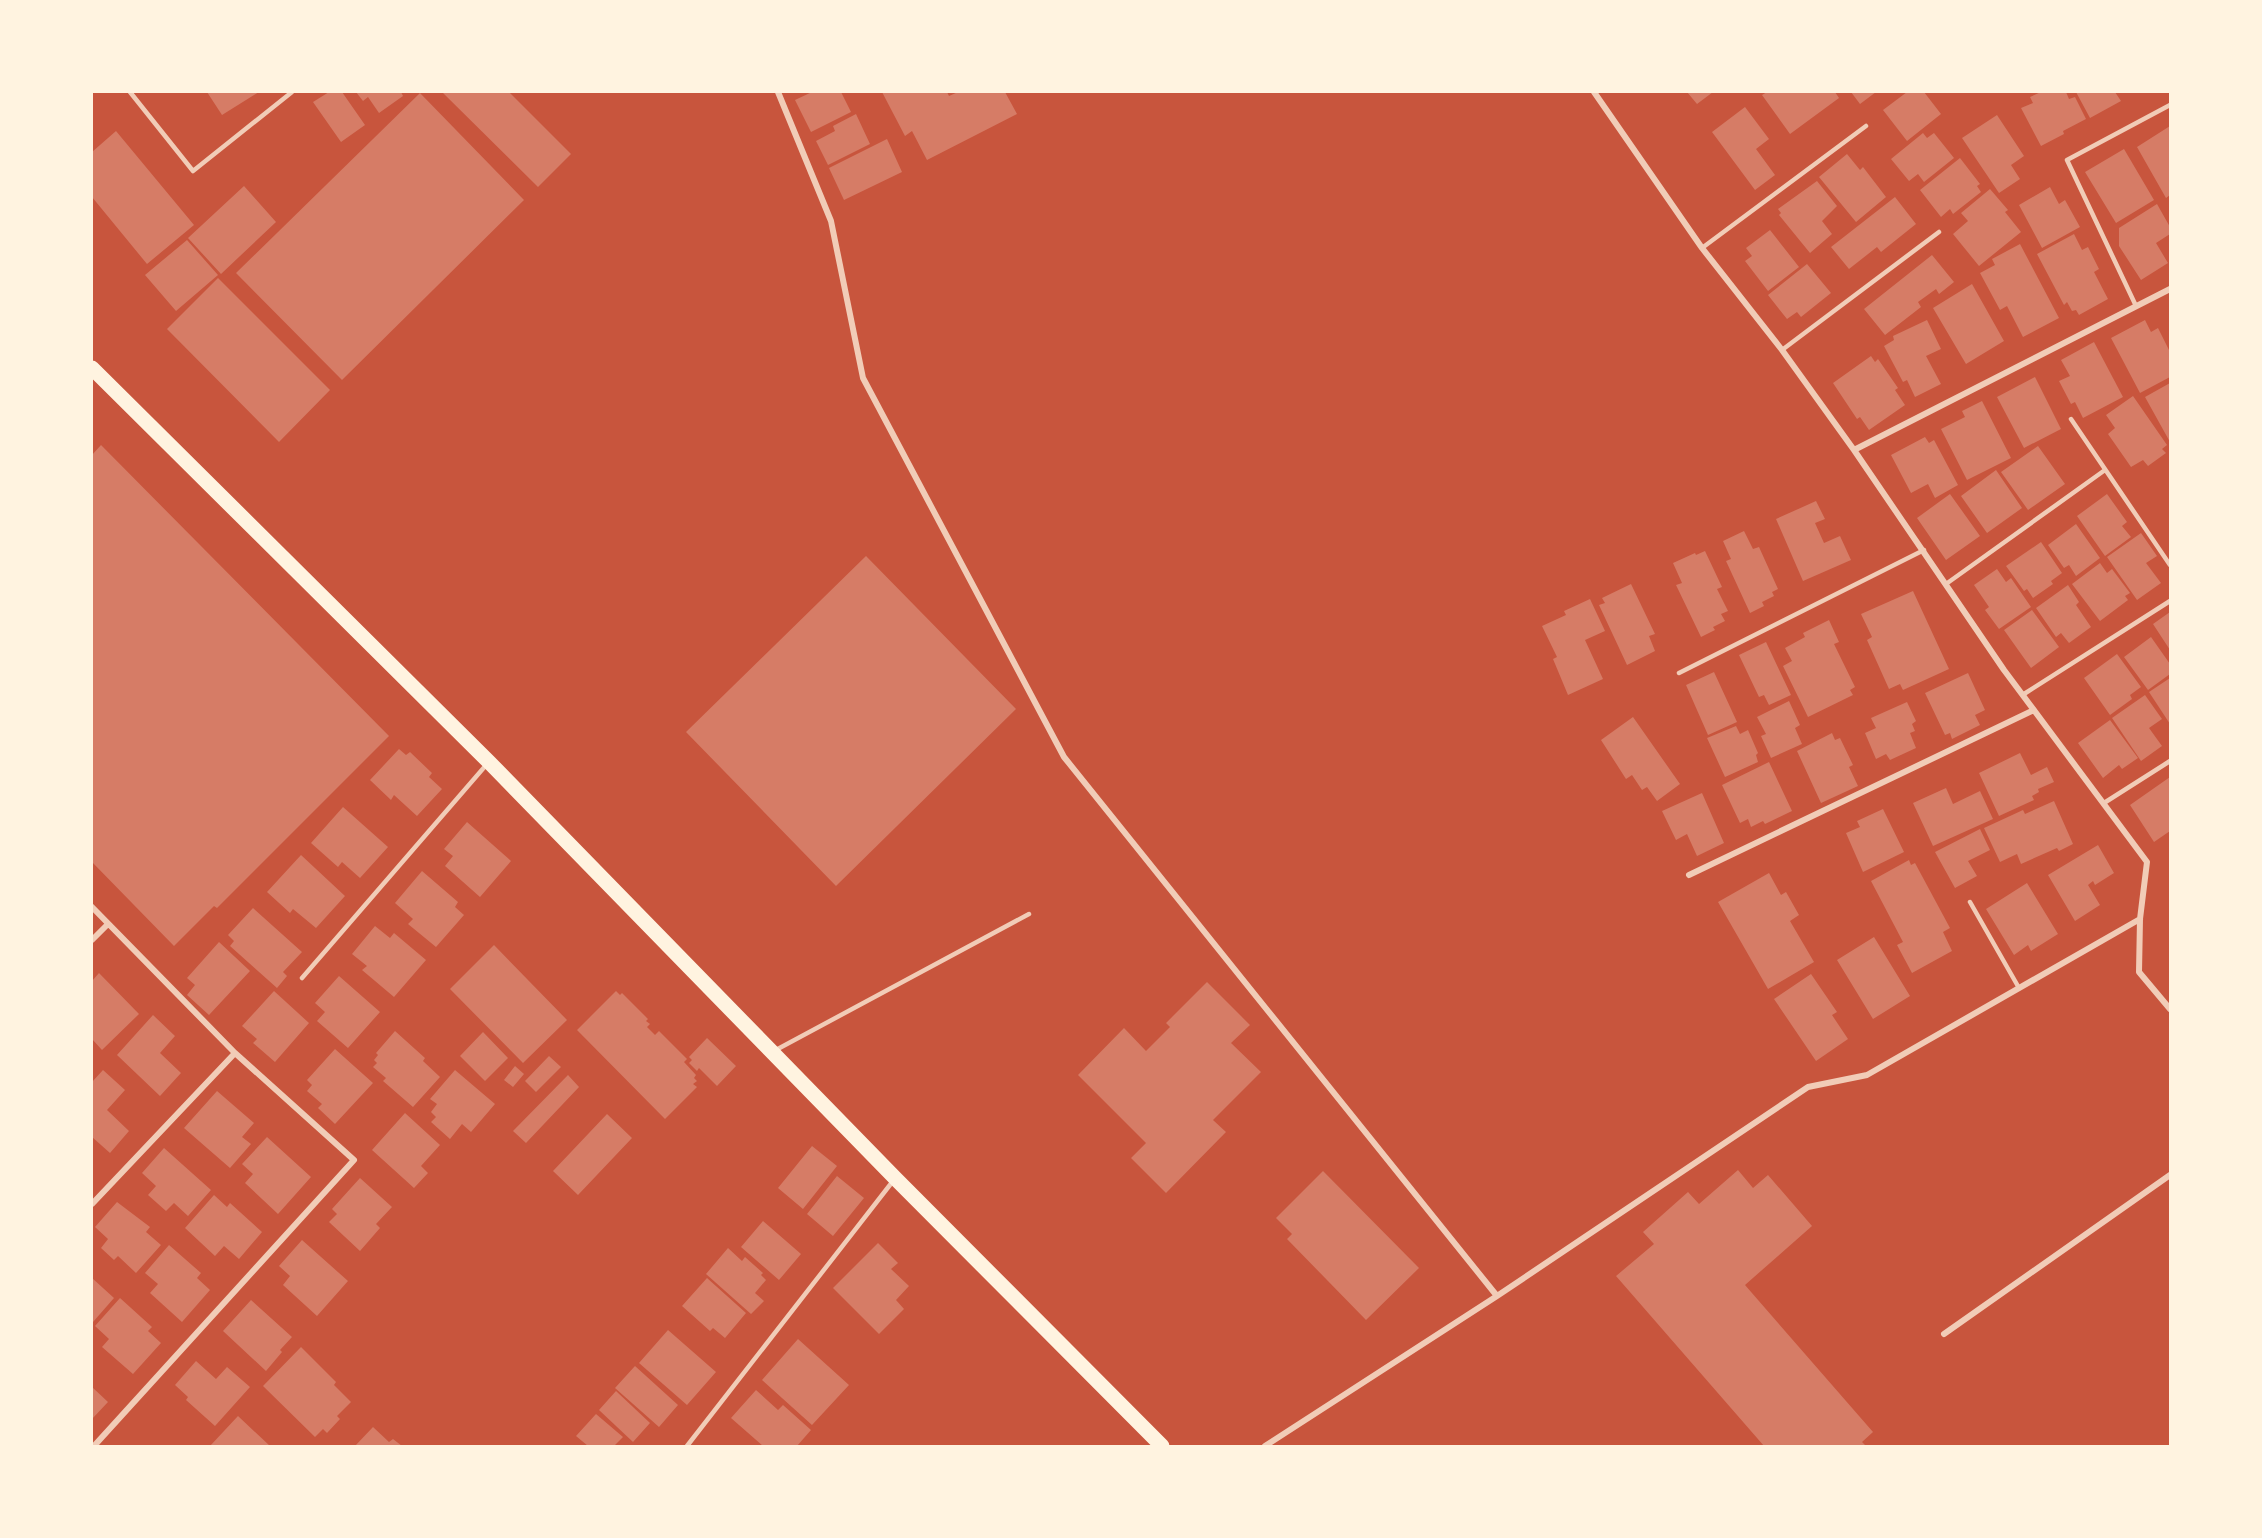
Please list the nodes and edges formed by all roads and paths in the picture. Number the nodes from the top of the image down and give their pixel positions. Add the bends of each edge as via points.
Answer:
1 (130, 92) edge
2 (292, 92) edge
3 (778, 92) edge
4 (1594, 92) edge
5 (2170, 105) edge
6 (1866, 126) dead end
7 (1939, 232) dead end
8 (1702, 248) junction
9 (2170, 289) edge
10 (2136, 306) junction
11 (1782, 350) junction
12 (92, 368) edge
13 (2071, 419) dead end
14 (1854, 450) junction
15 (2105, 470) junction
16 (1924, 550) junction
17 (2170, 565) edge
18 (1946, 584) junction
19 (2170, 601) edge
20 (1678, 673) dead end
21 (2024, 694) junction
22 (2034, 710) junction
23 (2170, 761) edge
24 (489, 762) junction
25 (2104, 803) junction
26 (1689, 875) dead end
27 (1970, 902) dead end
28 (92, 907) edge
29 (1029, 914) dead end
30 (2140, 919) junction
31 (108, 924) junction
32 (92, 940) edge
33 (302, 978) dead end
34 (2019, 988) junction
35 (2170, 1009) edge
36 (772, 1052) junction
37 (235, 1053) junction
38 (2170, 1176) edge
39 (896, 1179) junction
40 (92, 1204) edge
41 (1497, 1296) junction
42 (1944, 1334) dead end
43 (94, 1446) edge
44 (687, 1446) edge
45 (1162, 1446) edge
46 (1265, 1446) edge

1 - 2 lane via 193,171
3 - 41 street via 831,221 863,378 1064,757
4 - 8 street
5 - 10 lane via 2067,160
6 - 8 lane
7 - 11 lane
8 - 11 street
9 - 10 street
10 - 14 street
11 - 14 street
12 - 24 main road
13 - 15 lane
14 - 16 street
15 - 17 lane
15 - 18 lane
16 - 18 street
16 - 20 lane
18 - 21 street
19 - 21 lane
21 - 22 street
22 - 25 street
22 - 26 street
23 - 25 lane
24 - 33 lane
24 - 36 main road
25 - 30 street via 2147,862
27 - 34 lane
28 - 31 street
29 - 36 lane
30 - 34 street
30 - 35 street via 2139,972
31 - 32 street
31 - 37 street
34 - 41 street via 1867,1075 1808,1087
36 - 39 main road
37 - 40 street
37 - 43 street via 354,1160
38 - 42 street
39 - 44 lane
39 - 45 main road
41 - 46 street

